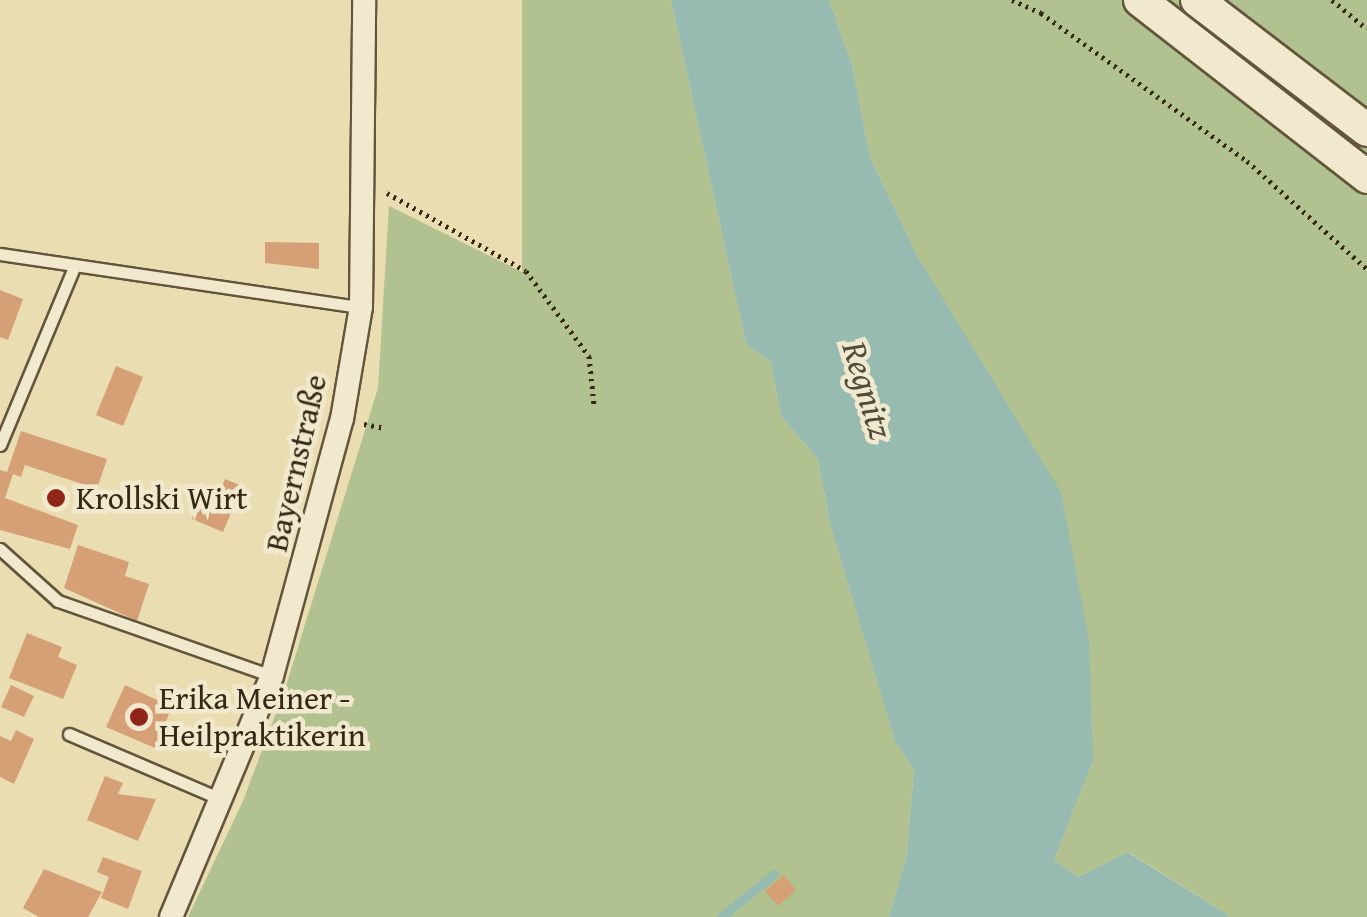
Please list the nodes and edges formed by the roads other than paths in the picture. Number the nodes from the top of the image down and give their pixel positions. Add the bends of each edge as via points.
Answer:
1 (364, 0) edge
2 (1140, 0) edge
3 (1196, 0) edge
4 (1367, 130) edge
5 (1367, 177) edge
6 (0, 254) edge
7 (74, 268) junction
8 (361, 307) junction
9 (0, 445) edge
10 (0, 550) edge
11 (272, 676) junction
12 (69, 734) dead end
13 (225, 800) junction
14 (171, 917) edge

1 - 8 street, Bayernstraße
2 - 5 main road
3 - 4 main road
6 - 7 lane
7 - 8 lane
7 - 9 lane
8 - 11 street, Bayernstraße via 321,510
10 - 11 lane via 58,601
11 - 13 street, Bayernstraße
12 - 13 lane
13 - 14 street, Bayernstraße

